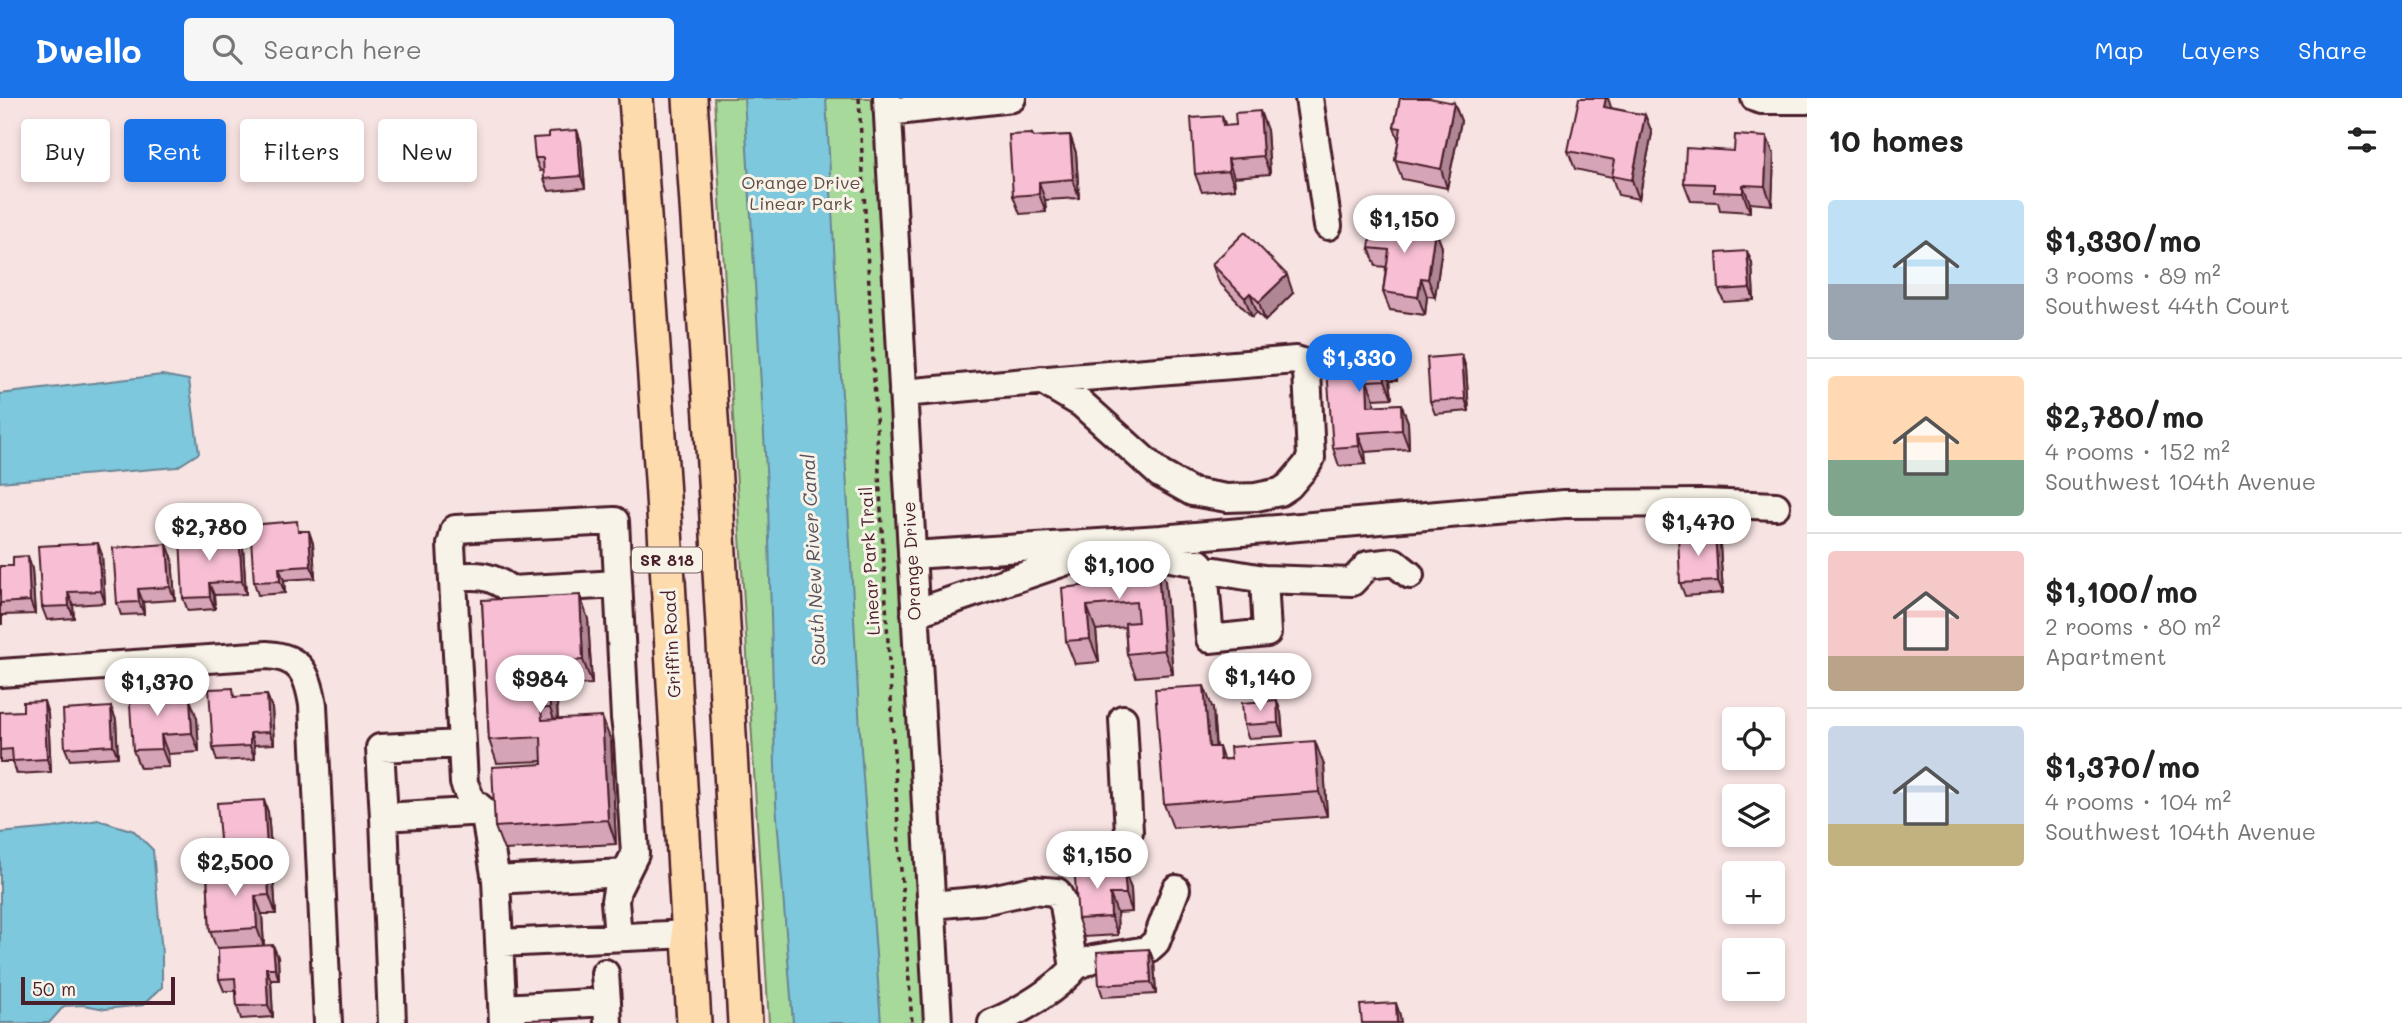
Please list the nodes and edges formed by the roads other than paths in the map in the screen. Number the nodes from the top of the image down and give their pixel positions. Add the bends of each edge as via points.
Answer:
1 (636, 98) edge
2 (690, 98) edge
3 (1012, 98) edge
4 (1310, 98) edge
5 (1755, 98) edge
6 (1807, 100) edge
7 (887, 105) edge
8 (1328, 226) dead end
9 (1041, 380) junction
10 (903, 393) junction
11 (1776, 506) dead end
12 (912, 555) junction
13 (1204, 569) junction
14 (1410, 575) dead end
15 (453, 577) junction
16 (1264, 579) junction
17 (618, 584) junction
18 (915, 612) junction
19 (0, 673) edge
20 (1122, 719) dead end
21 (462, 744) junction
22 (484, 811) junction
23 (384, 817) junction
24 (1129, 832) dead end
25 (624, 873) junction
26 (496, 880) junction
27 (1176, 889) dead end
28 (931, 905) junction
29 (689, 934) junction
30 (618, 937) junction
31 (499, 943) junction
32 (1076, 966) junction
33 (605, 973) dead end
34 (607, 1012) edge
35 (503, 1016) edge
36 (328, 1023) edge
37 (392, 1023) edge
38 (694, 1023) edge
39 (745, 1023) edge
40 (938, 1023) edge
41 (992, 1023) edge

1 - 29 main road, Griffin Road / SR 818
2 - 39 main road, SR 818
3 - 7 street
4 - 8 street
5 - 6 street
7 - 10 street, Orange Drive
9 - 9 street via 1082,404 1160,474 1192,492 1227,498 1280,492 1311,458 1307,371 1296,360
9 - 10 street
10 - 12 street, Orange Drive
11 - 12 street via 1564,504
12 - 18 street, Orange Drive
13 - 16 street
13 - 16 street via 1210,639 1267,633
13 - 18 street via 1199,563 1142,553 1073,559
14 - 16 street via 1394,562 1368,565 1352,582
15 - 17 street via 491,578 510,590
15 - 17 street via 455,529 615,521
15 - 21 street
17 - 25 street via 635,854
18 - 28 street, Orange Drive
19 - 36 street via 267,655 302,658 313,705
20 - 24 street
21 - 22 street via 464,783 471,800
21 - 23 street via 380,748
22 - 23 street
22 - 26 street
23 - 37 street
25 - 26 street
25 - 30 street via 615,901
26 - 31 street
27 - 32 street via 1156,942 1147,950
28 - 32 street via 1032,890 1057,892 1064,905
28 - 40 street, Orange Drive
29 - 30 street
29 - 38 main road, Griffin Road / SR 818
30 - 31 street
31 - 35 street
32 - 41 street via 1068,977
33 - 34 street
34 - 35 street

